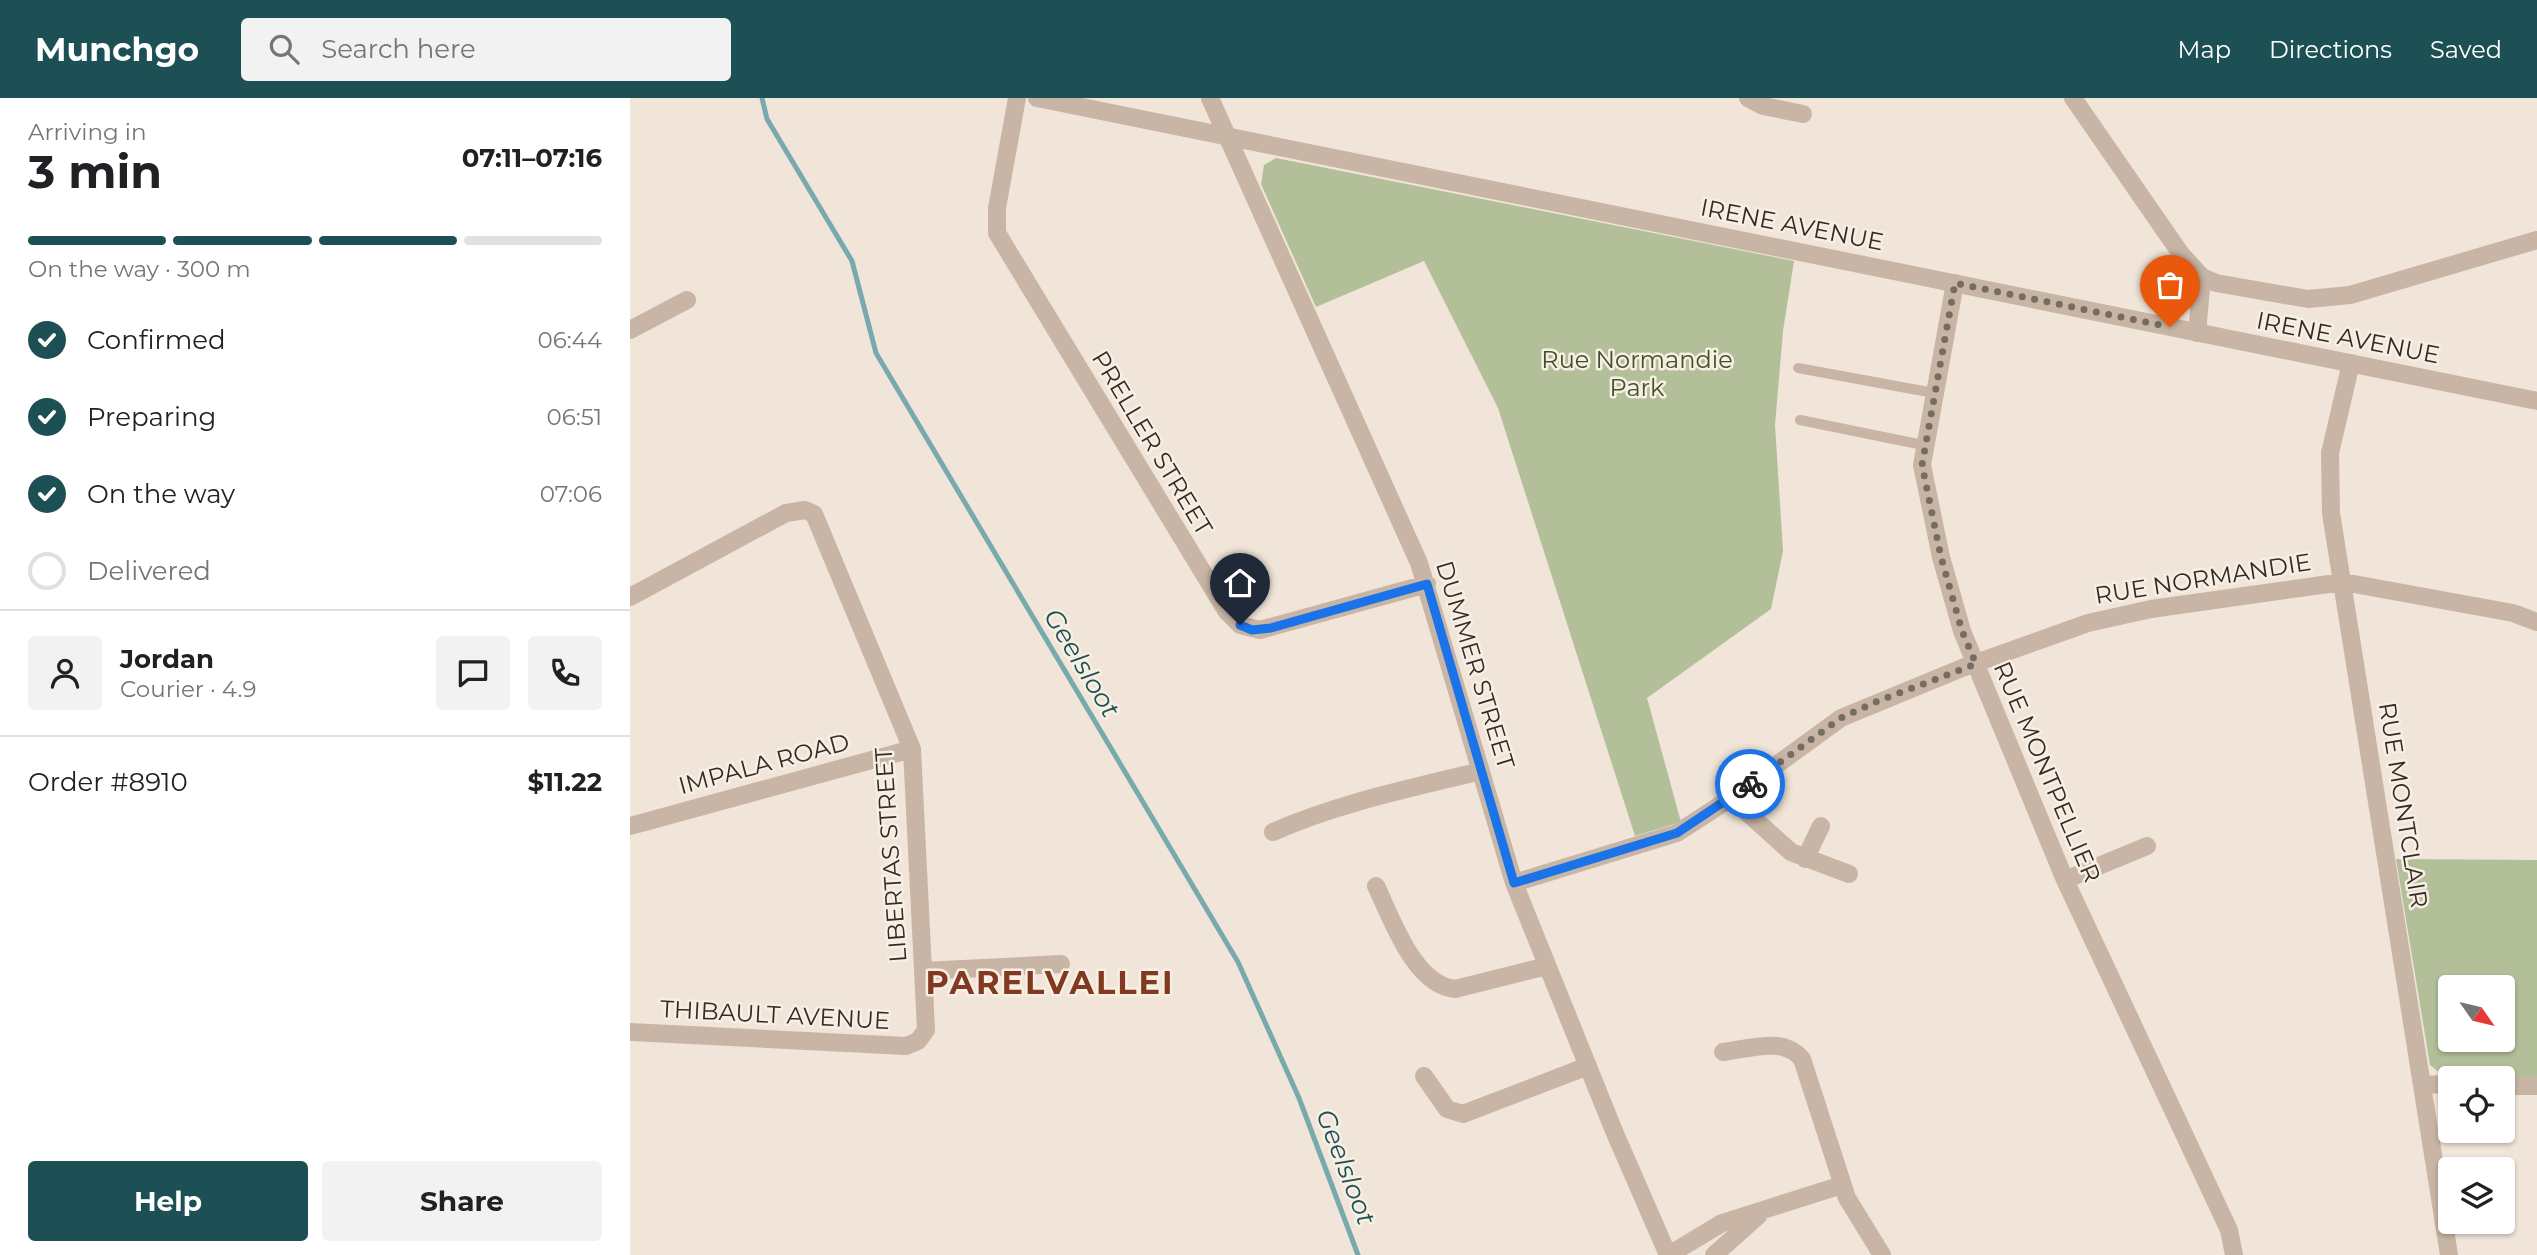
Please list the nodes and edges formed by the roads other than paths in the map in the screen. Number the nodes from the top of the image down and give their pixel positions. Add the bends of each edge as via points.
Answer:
1 (1017, 98) edge
2 (1037, 98) edge
3 (1210, 98) edge
4 (1748, 98) edge
5 (2073, 98) edge
6 (1804, 114) dead end
7 (1229, 136) junction
8 (2537, 240) edge
9 (2202, 277) junction
10 (1955, 283) junction
11 (687, 300) dead end
12 (630, 330) edge
13 (2197, 333) junction
14 (2351, 363) junction
15 (1798, 368) dead end
16 (1934, 393) junction
17 (2537, 401) edge
18 (1800, 420) dead end
19 (1923, 445) junction
20 (2343, 582) junction
21 (1427, 584) junction
22 (630, 597) edge
23 (2537, 622) edge
24 (1976, 664) junction
25 (912, 749) junction
26 (1481, 771) junction
27 (1731, 798) junction
28 (630, 826) edge
29 (1821, 826) dead end
30 (1273, 832) dead end
31 (2147, 846) dead end
32 (1805, 859) junction
33 (1849, 874) dead end
34 (2065, 880) junction
35 (1514, 883) junction
36 (1376, 886) dead end
37 (1061, 964) dead end
38 (1547, 966) junction
39 (923, 971) junction
40 (630, 1032) edge
41 (918, 1041) joint
42 (1723, 1052) dead end
43 (1588, 1066) junction
44 (1424, 1076) dead end
45 (2422, 1084) junction
46 (2438, 1085) edge
47 (2515, 1086) edge
48 (2537, 1086) edge
49 (1842, 1185) junction
50 (1762, 1213) junction
51 (1669, 1255) edge
52 (1714, 1255) edge
53 (1882, 1255) edge
54 (2234, 1255) edge
55 (2449, 1255) edge

1 - 21 street, PRELLER STREET via 997,208 997,233 1227,612 1240,625 1260,630
2 - 7 street, IRENE AVENUE
3 - 7 street, DUMMER STREET
4 - 6 street via 1763,106
5 - 9 street via 2181,254
7 - 10 street, IRENE AVENUE
7 - 21 street, DUMMER STREET
8 - 9 street via 2323,299
9 - 13 street
10 - 13 street, IRENE AVENUE
10 - 16 street, RUE MONTPELLIER
11 - 12 street
13 - 14 street, IRENE AVENUE
14 - 17 street, IRENE AVENUE
14 - 20 street, RUE MONTCLAIR via 2328,473
15 - 16 lane
16 - 19 street, RUE MONTPELLIER
18 - 19 lane
19 - 24 street, RUE MONTPELLIER via 1923,482 1941,557
20 - 23 street, RUE NORMANDIE via 2513,613
20 - 24 street, RUE NORMANDIE via 2121,615 2058,632
20 - 45 street, RUE MONTCLAIR
21 - 26 street, DUMMER STREET
22 - 25 street, LIBERTAS STREET via 786,513 805,510 814,514
24 - 27 street, RUE NORMANDIE via 1841,718
24 - 34 street, RUE MONTPELLIER
25 - 28 street, IMPALA ROAD
25 - 39 street, LIBERTAS STREET
26 - 30 street via 1359,803
26 - 35 street, DUMMER STREET
27 - 32 street via 1777,842
27 - 35 street, RUE NORMANDIE via 1677,833
29 - 32 street
31 - 34 street
32 - 33 street
34 - 54 street, RUE MONTPELLIER via 2229,1230
35 - 38 street, DUMMER STREET
36 - 38 street via 1425,976 1442,988 1455,989
37 - 39 street
38 - 43 street, DUMMER STREET
39 - 41 street, LIBERTAS STREET via 926,1030
40 - 41 street, THIBAULT AVENUE via 906,1046
42 - 49 street via 1780,1045 1796,1052
43 - 44 street via 1462,1114 1447,1109
43 - 51 street, DUMMER STREET
45 - 46 street
45 - 55 street, RUE MONTCLAIR
47 - 48 street
49 - 50 street
49 - 53 street
50 - 51 street via 1722,1223
50 - 52 street

